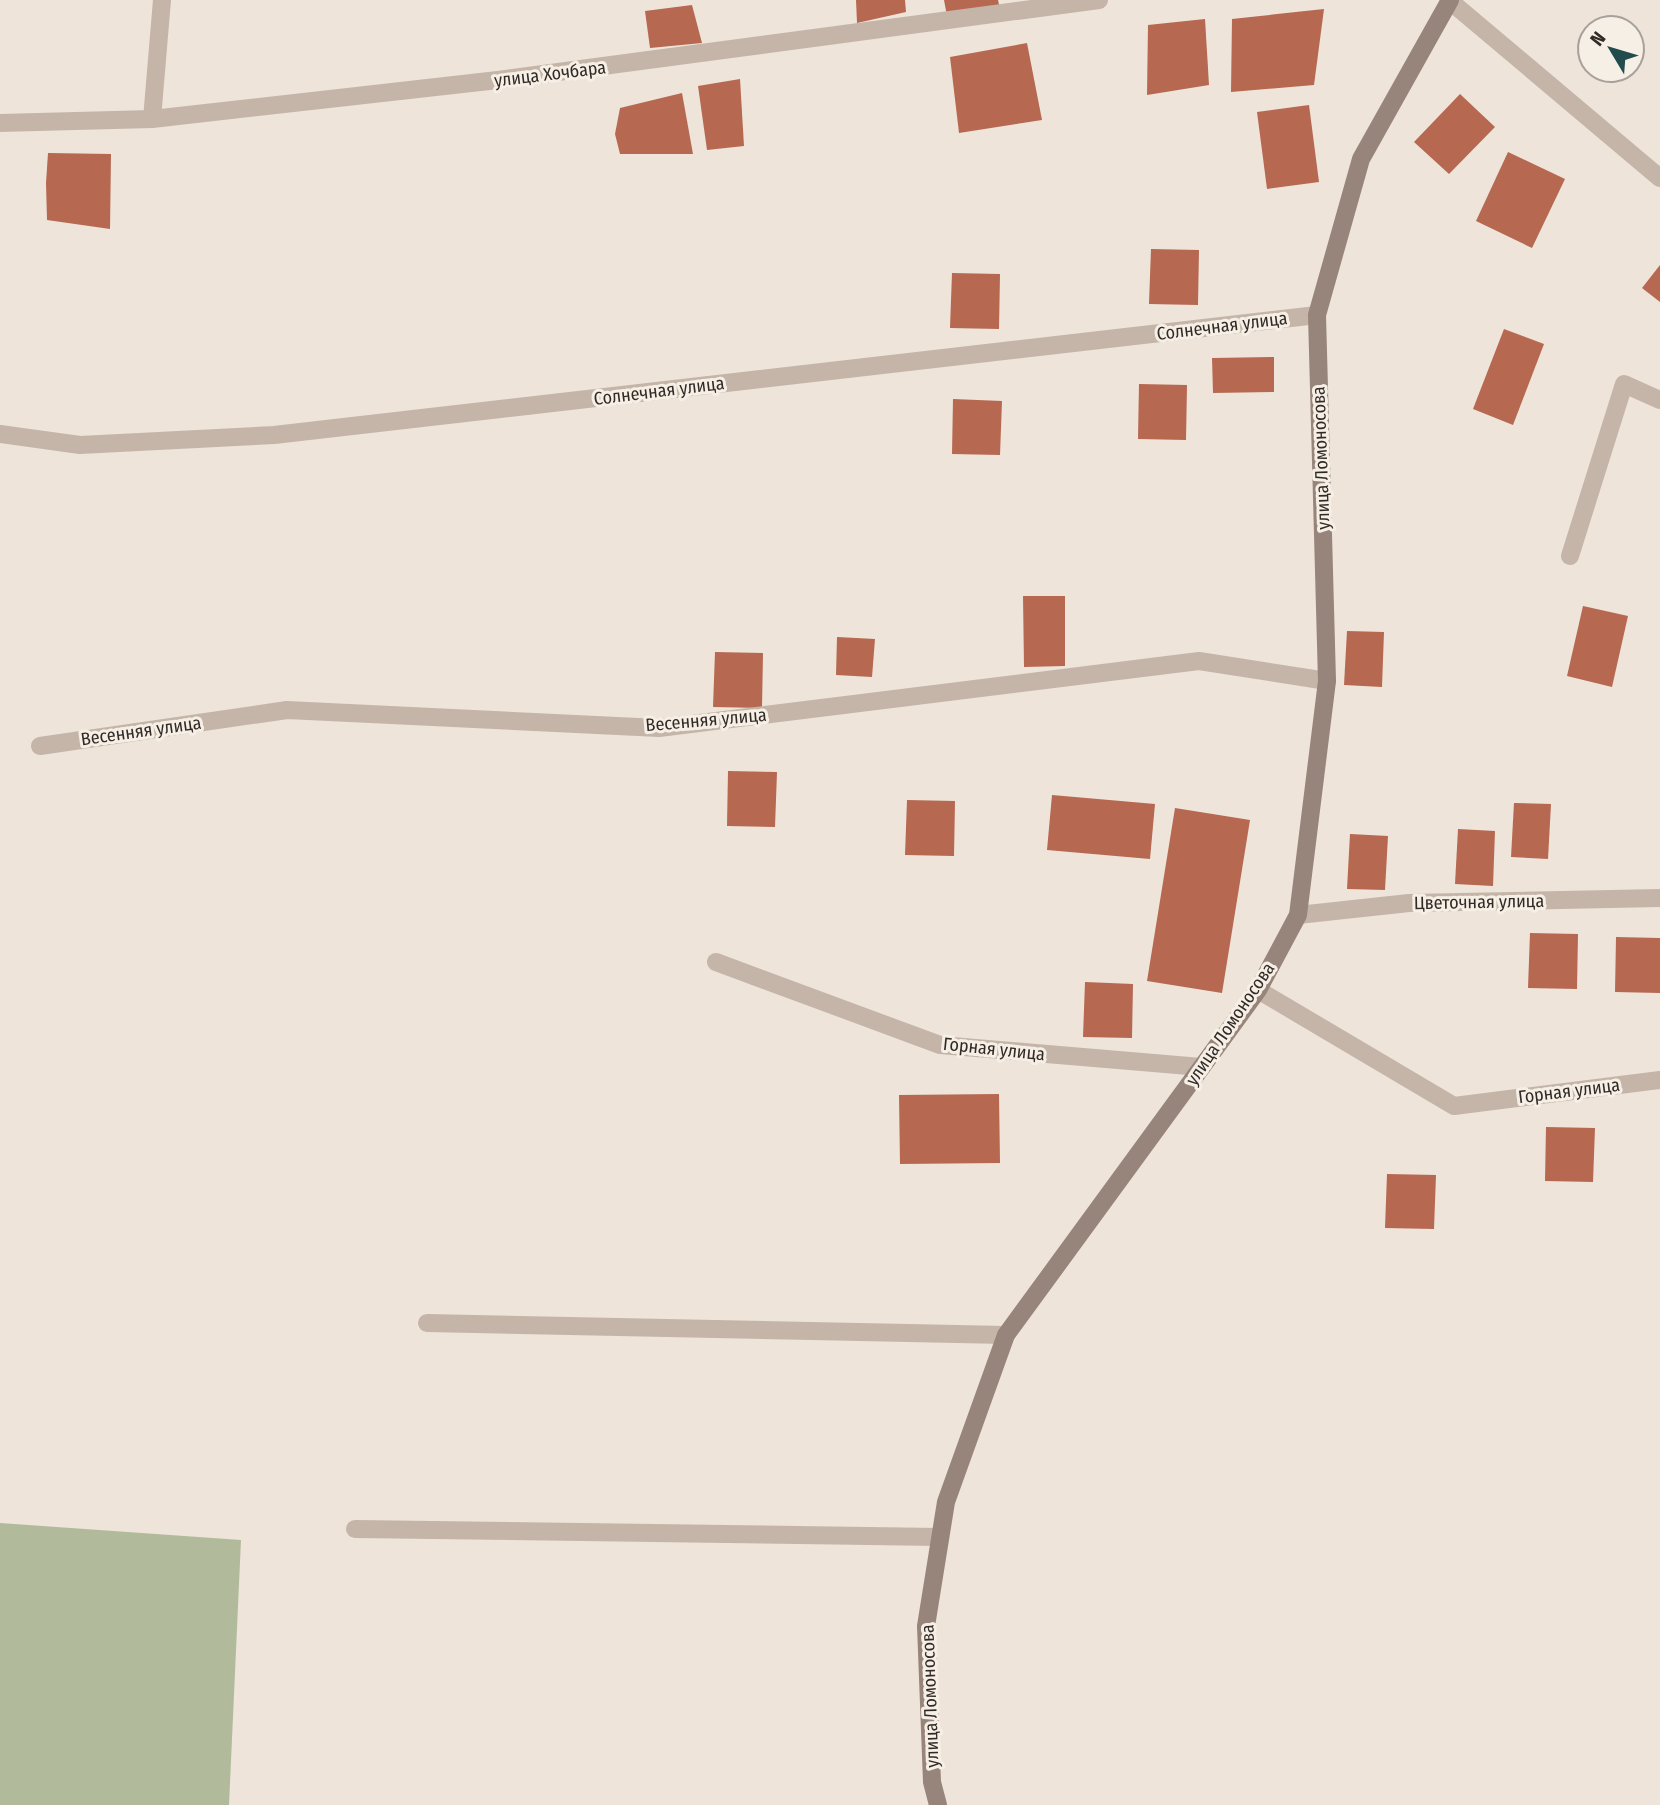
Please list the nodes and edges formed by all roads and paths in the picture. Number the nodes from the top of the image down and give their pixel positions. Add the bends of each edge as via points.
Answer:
1 (162, 0) edge
2 (1099, 0) edge
3 (1450, 0) edge
4 (152, 119) junction
5 (0, 123) edge
6 (1660, 178) edge
7 (1317, 315) junction
8 (1660, 400) edge
9 (0, 434) edge
10 (1570, 556) dead end
11 (1327, 681) junction
12 (40, 746) dead end
13 (1660, 898) edge
14 (1298, 915) junction
15 (716, 962) dead end
16 (1258, 990) junction
17 (1201, 1068) junction
18 (1660, 1080) edge
19 (427, 1323) dead end
20 (1006, 1335) junction
21 (355, 1529) dead end
22 (940, 1537) junction
23 (938, 1805) edge

1 - 4 street
2 - 4 street, улица Хочбара via 637,63
3 - 6 street
3 - 7 street, улица Ломоносова via 1361,159
4 - 5 street, улица Хочбара
7 - 9 street, Солнечная улица via 274,435 80,445
7 - 11 street, улица Ломоносова
8 - 10 street via 1624,384
11 - 12 street, Весенняя улица via 1199,661 659,728 287,710
11 - 14 street, улица Ломоносова
13 - 14 street, Цветочная улица via 1409,903
14 - 16 street, улица Ломоносова
15 - 17 street, Горная улица via 940,1045
16 - 17 street, улица Ломоносова
16 - 18 street, Горная улица via 1454,1106
17 - 20 street, улица Ломоносова
19 - 20 street
20 - 22 street, улица Ломоносова via 946,1502
21 - 22 street
22 - 23 street, улица Ломоносова via 926,1626 932,1782

